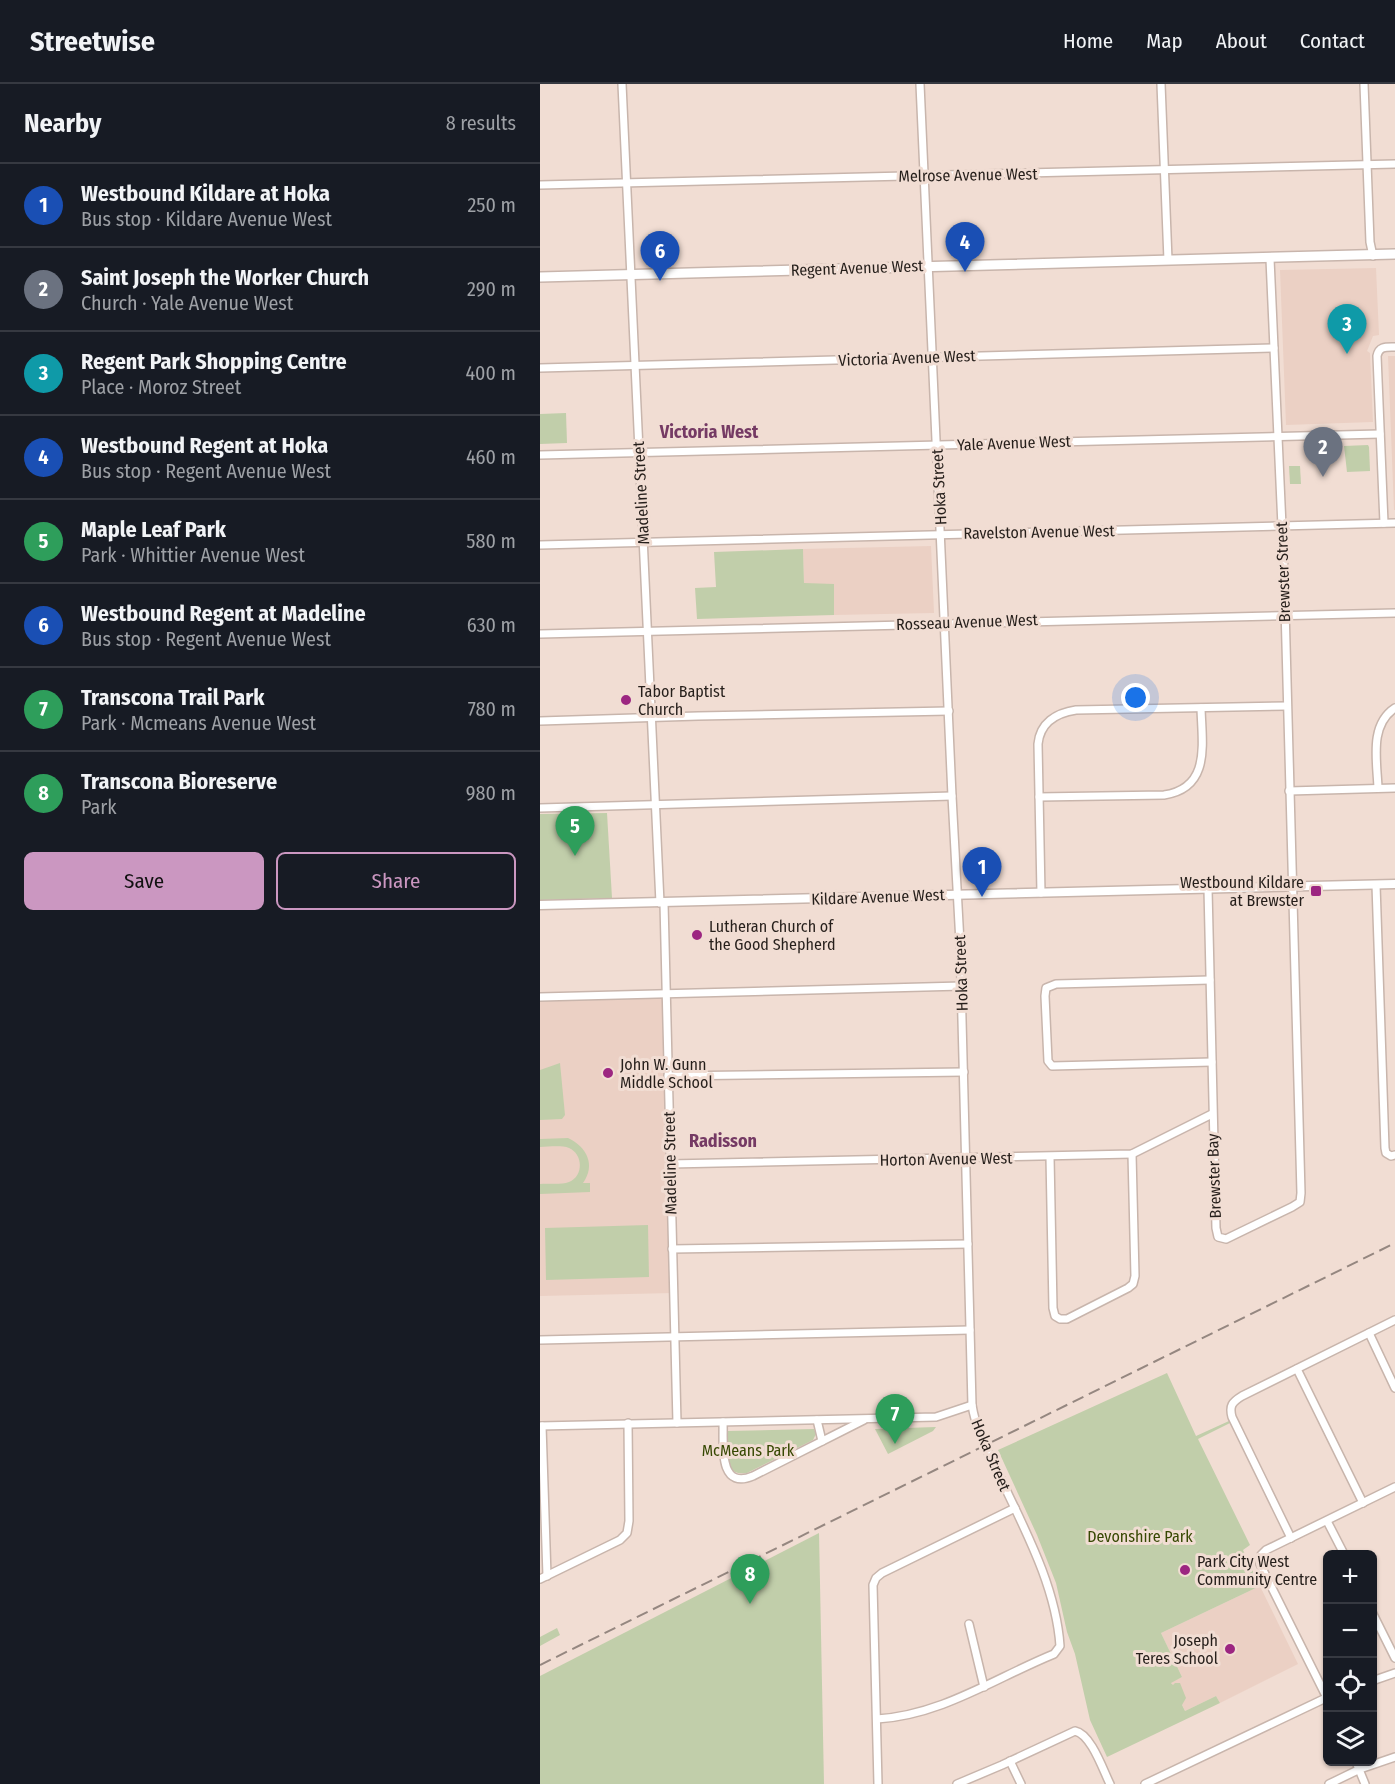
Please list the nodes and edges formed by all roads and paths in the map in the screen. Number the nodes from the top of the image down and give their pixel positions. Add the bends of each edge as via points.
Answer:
1 (622, 84) edge
2 (920, 84) edge
3 (1161, 84) edge
4 (1364, 84) edge
5 (1395, 164) edge
6 (1368, 165) junction
7 (1165, 170) junction
8 (925, 176) junction
9 (627, 184) junction
10 (540, 185) edge
11 (1393, 255) edge
12 (1373, 256) junction
13 (1270, 259) junction
14 (1168, 260) junction
15 (930, 267) junction
16 (632, 274) junction
17 (540, 277) edge
18 (1395, 347) edge
19 (1274, 348) junction
20 (933, 357) junction
21 (636, 366) junction
22 (540, 368) edge
23 (1380, 434) junction
24 (1277, 436) junction
25 (937, 445) junction
26 (639, 453) junction
27 (540, 455) edge
28 (1384, 523) junction
29 (1395, 523) edge
30 (1282, 526) junction
31 (941, 534) junction
32 (644, 542) junction
33 (540, 545) edge
34 (1395, 613) edge
35 (1285, 616) junction
36 (945, 623) junction
37 (648, 631) junction
38 (540, 634) edge
39 (1287, 706) junction
40 (1201, 708) junction
41 (1395, 708) edge
42 (949, 711) junction
43 (652, 718) junction
44 (540, 721) edge
45 (1378, 788) junction
46 (1395, 788) edge
47 (1289, 791) junction
48 (952, 796) junction
49 (1039, 797) junction
50 (656, 806) junction
51 (540, 808) edge
52 (1395, 884) edge
53 (1376, 885) junction
54 (1292, 886) junction
55 (1208, 889) junction
56 (1041, 893) junction
57 (958, 895) junction
58 (662, 903) junction
59 (540, 906) edge
60 (1210, 980) junction
61 (962, 986) junction
62 (666, 993) junction
63 (540, 997) edge
64 (1212, 1062) junction
65 (964, 1072) junction
66 (668, 1076) junction
67 (1212, 1114) junction
68 (1132, 1154) junction
69 (1395, 1155) edge
70 (1050, 1157) junction
71 (966, 1158) junction
72 (670, 1164) junction
73 (968, 1244) junction
74 (672, 1249) junction
75 (1395, 1320) edge
76 (970, 1330) junction
77 (1369, 1333) junction
78 (674, 1336) junction
79 (540, 1340) edge
80 (1298, 1369) junction
81 (1395, 1388) edge
82 (972, 1405) junction
83 (866, 1419) junction
84 (818, 1420) junction
85 (723, 1422) junction
86 (628, 1423) junction
87 (677, 1423) junction
88 (541, 1426) edge
89 (822, 1441) junction
90 (1395, 1487) edge
91 (1363, 1503) junction
92 (1015, 1509) junction
93 (1328, 1521) junction
94 (1291, 1538) junction
95 (1342, 1550) edge
96 (543, 1577) edge
97 (1377, 1622) edge
98 (969, 1624) dead end
99 (1395, 1658) edge
100 (1395, 1673) edge
101 (1377, 1679) edge
102 (984, 1687) junction
103 (1323, 1690) edge
104 (1323, 1700) edge
105 (877, 1719) junction
106 (1395, 1757) edge
107 (1010, 1761) junction
108 (1358, 1766) edge
109 (1360, 1769) junction
110 (878, 1784) edge
111 (957, 1784) edge
112 (1021, 1784) edge
113 (1110, 1784) edge
114 (1145, 1784) edge
115 (1329, 1784) edge
116 (1365, 1784) edge

1 - 9 street, Madeline Street
2 - 8 street, Hoka Street
3 - 7 street
4 - 6 street
5 - 6 street, Melrose Avenue West
6 - 7 street, Melrose Avenue West
6 - 12 street
7 - 8 street, Melrose Avenue West
7 - 14 street
8 - 9 street, Melrose Avenue West
8 - 15 street, Hoka Street
9 - 10 street, Melrose Avenue West
9 - 16 street, Madeline Street
11 - 12 main road, Regent Avenue West
12 - 13 main road, Regent Avenue West
13 - 14 main road, Regent Avenue West
13 - 19 street, Brewster Street
14 - 15 main road, Regent Avenue West
15 - 16 main road, Regent Avenue West
15 - 20 street, Hoka Street
16 - 17 main road, Regent Avenue West
16 - 21 street, Madeline Street
18 - 23 street via 1383,347 1377,356
19 - 20 street, Victoria Avenue West
19 - 24 street, Brewster Street
20 - 21 street, Victoria Avenue West
20 - 25 street, Hoka Street
21 - 22 street, Victoria Avenue West
21 - 26 street, Madeline Street
23 - 24 street, Yale Avenue West
23 - 28 street
24 - 25 street, Yale Avenue West
24 - 30 street, Brewster Street
25 - 26 street, Yale Avenue West
25 - 31 street, Hoka Street
26 - 27 street, Yale Avenue West
26 - 32 street, Madeline Street
28 - 29 street, Ravelston Avenue West
28 - 30 street, Ravelston Avenue West
30 - 31 street, Ravelston Avenue West
30 - 35 street, Brewster Street
31 - 32 street, Ravelston Avenue West
31 - 36 street, Hoka Street
32 - 33 street, Ravelston Avenue West
32 - 37 street, Madeline Street
34 - 35 street, Rosseau Avenue West
35 - 36 street, Rosseau Avenue West
35 - 39 street, Brewster Street
36 - 37 street, Rosseau Avenue West
36 - 42 street, Hoka Street
37 - 38 street, Rosseau Avenue West
37 - 43 street, Madeline Street
39 - 40 street
39 - 47 street, Brewster Street
40 - 49 street via 1201,763 1187,788 1164,795
40 - 49 street via 1060,713 1039,735
41 - 45 street via 1378,727
42 - 43 street
42 - 48 street, Hoka Street
43 - 44 street
43 - 50 street, Madeline Street
45 - 46 street
45 - 47 street
47 - 54 street, Brewster Street
48 - 50 street
48 - 57 street, Hoka Street
49 - 56 street
50 - 51 street
50 - 58 street, Madeline Street
52 - 53 street, Kildare Avenue West
53 - 54 street, Kildare Avenue West
53 - 69 street via 1385,1148 1386,1153
54 - 55 street, Kildare Avenue West
54 - 67 street, Brewster Bay via 1300,1202 1226,1239 1218,1237 1216,1228
55 - 56 street, Kildare Avenue West
55 - 60 street, Brewster Bay
56 - 57 street, Kildare Avenue West
57 - 58 street, Kildare Avenue West
57 - 61 street, Hoka Street
58 - 59 street, Kildare Avenue West
58 - 62 street, Madeline Street
60 - 64 street, Brewster Bay
60 - 64 street via 1056,984 1046,988 1046,996 1048,1061 1052,1066
61 - 62 street
61 - 65 street, Hoka Street
62 - 63 street
62 - 66 street, Madeline Street
64 - 67 street, Brewster Bay
65 - 66 street
65 - 71 street, Hoka Street
66 - 72 street, Madeline Street
67 - 68 street, Horton Avenue West
68 - 70 street, Horton Avenue West
68 - 70 street via 1133,1284 1067,1319 1055,1316 1053,1308
70 - 71 street, Horton Avenue West
71 - 72 street, Horton Avenue West
71 - 73 street, Hoka Street
72 - 74 street, Madeline Street
73 - 74 street
73 - 76 street, Hoka Street
74 - 78 street, Madeline Street
75 - 77 street
76 - 78 street
76 - 82 street, Hoka Street
77 - 80 street
77 - 81 street
78 - 79 street
78 - 87 street, Madeline Street
80 - 91 street
80 - 94 street via 1242,1396 1230,1408
82 - 83 street via 936,1417
82 - 92 street, Hoka Street via 976,1425
83 - 84 street
83 - 89 street
84 - 85 street
84 - 89 street
85 - 87 street
85 - 89 street via 725,1467 739,1479 753,1476
86 - 87 street
86 - 88 street
86 - 96 street via 627,1533
88 - 96 street
90 - 91 street
91 - 93 street
92 - 102 street, Hoka Street via 1046,1584 1060,1646 1054,1654
92 - 105 street via 876,1578 873,1586
93 - 94 street
93 - 95 street
94 - 103 street via 1266,1550 1260,1564
97 - 99 street
98 - 102 street
100 - 101 street
102 - 105 street, Hoka Street via 927,1710
104 - 114 street
105 - 110 street
106 - 109 street
107 - 111 street
107 - 112 street
107 - 113 street via 1075,1731 1081,1732
108 - 109 street
109 - 115 street
109 - 116 street

